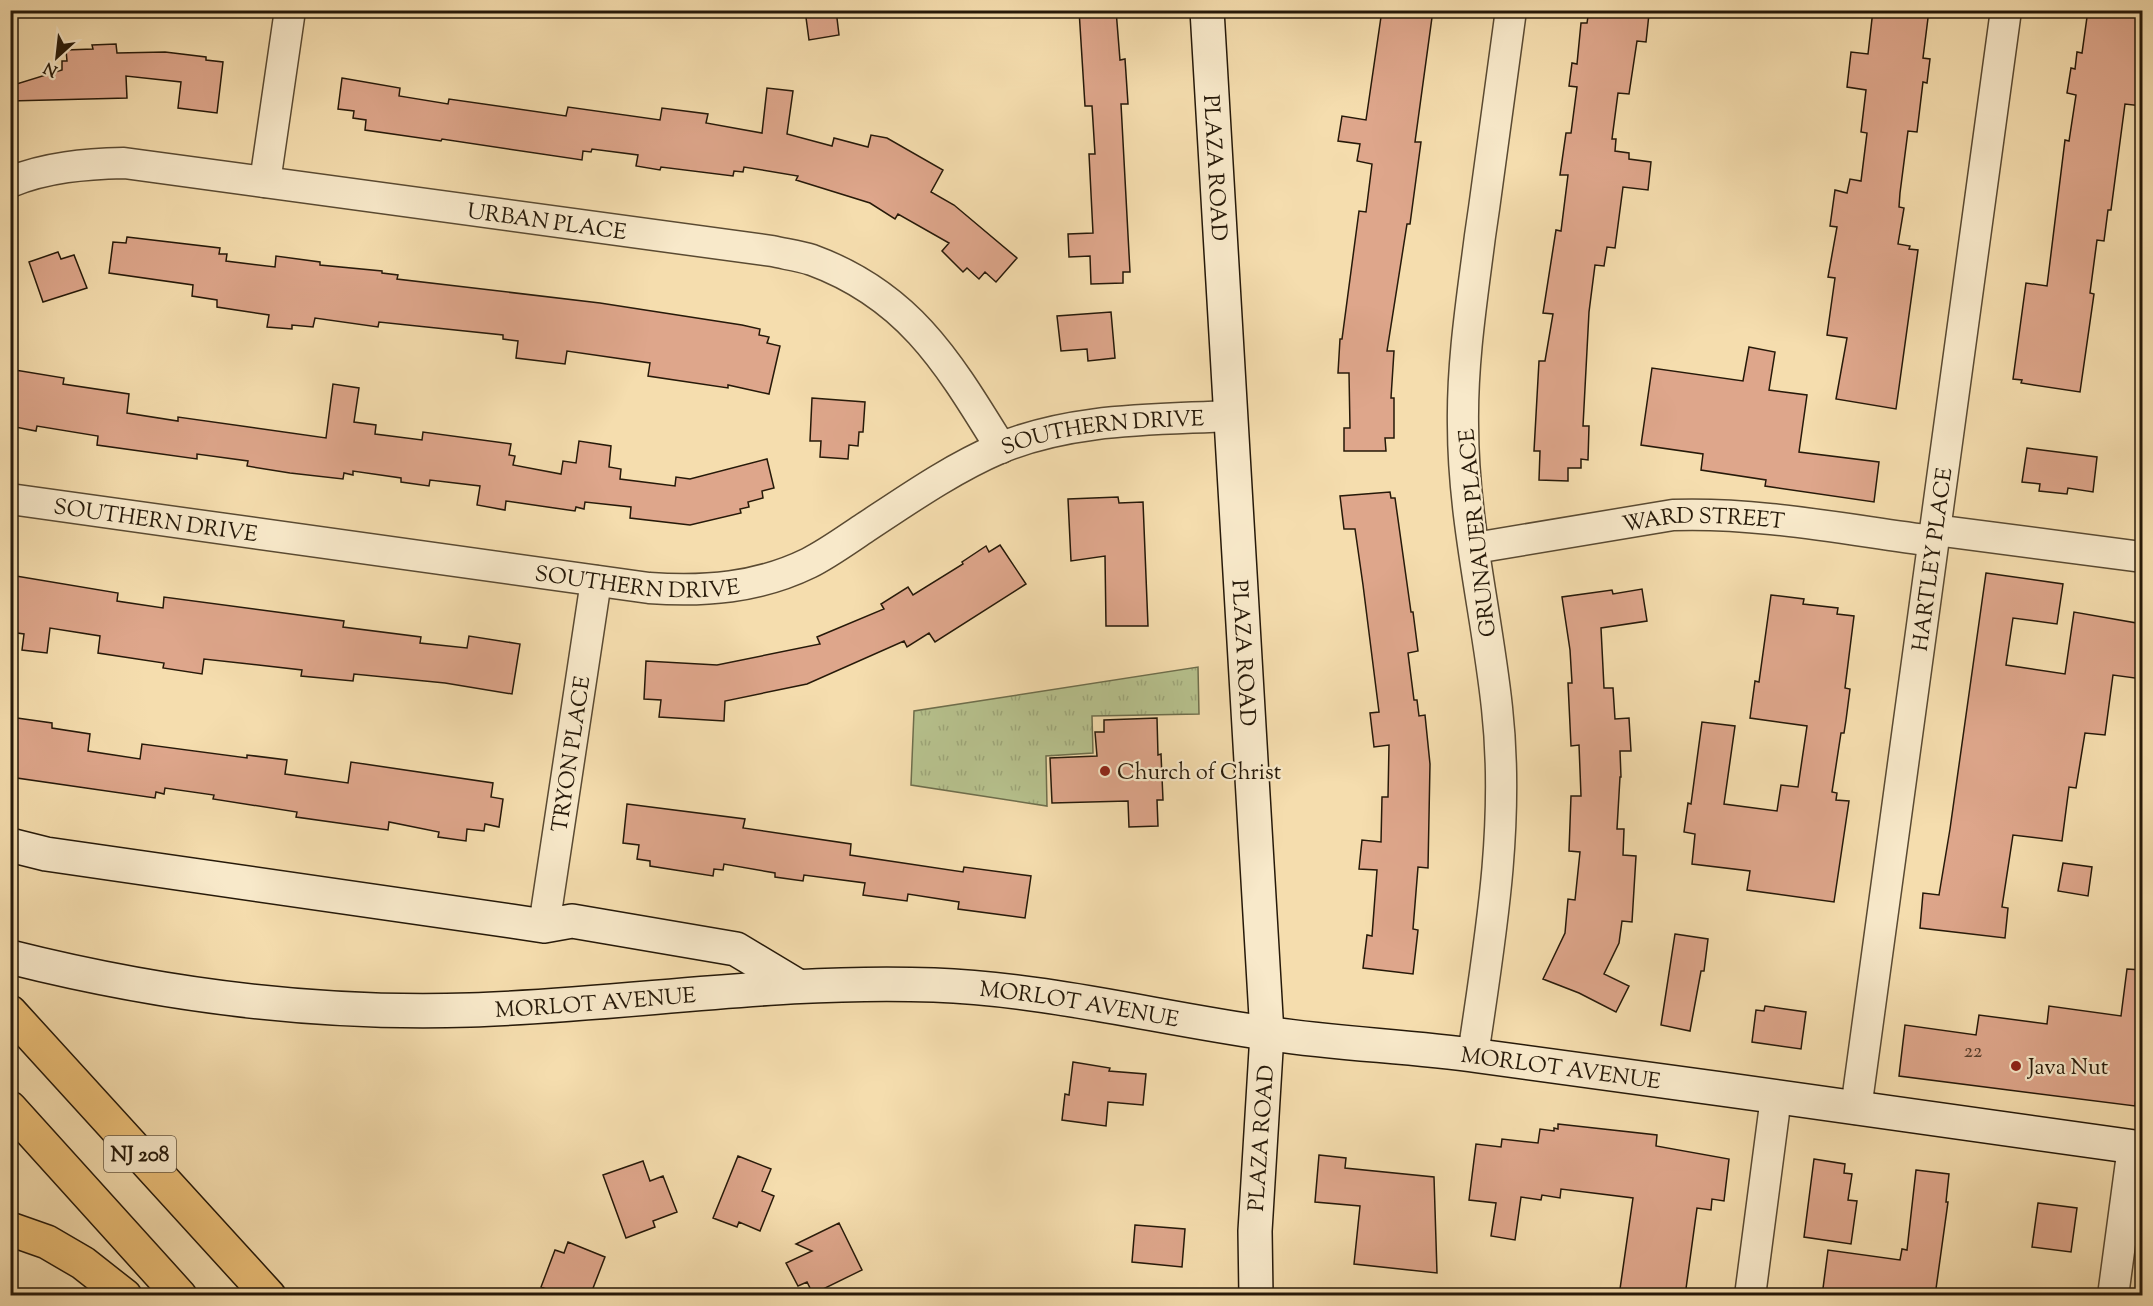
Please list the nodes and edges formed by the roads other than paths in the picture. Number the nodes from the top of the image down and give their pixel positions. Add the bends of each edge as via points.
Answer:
1 (290, 10) edge
2 (1207, 10) edge
3 (1511, 10) edge
4 (2006, 10) edge
5 (10, 182) edge
6 (266, 182) junction
7 (1229, 416) junction
8 (1001, 448) junction
9 (10, 499) edge
10 (1934, 536) junction
11 (1475, 548) junction
12 (2142, 557) edge
13 (596, 581) junction
14 (10, 845) edge
15 (544, 926) junction
16 (10, 957) edge
17 (796, 986) junction
18 (10, 1012) edge
19 (1267, 1034) junction
20 (1473, 1055) junction
21 (1776, 1097) junction
22 (10, 1108) edge
23 (1856, 1109) junction
24 (2138, 1148) edge
25 (10, 1229) edge
26 (125, 1296) edge
27 (180, 1296) edge
28 (268, 1296) edge
29 (1256, 1296) edge
30 (1750, 1296) edge
31 (2113, 1296) edge

1 - 6 street
2 - 7 street, PLAZA ROAD
3 - 11 street, GRUNAUER PLACE via 1464,368 1466,483
4 - 10 street, HARTLEY PLACE
5 - 6 street, URBAN PLACE via 77,165 124,163
6 - 8 street, URBAN PLACE via 772,251 811,260 849,276 885,298 914,325 939,353
7 - 8 street, SOUTHERN DRIVE via 1094,423 1048,432
7 - 19 street, PLAZA ROAD
8 - 13 street, SOUTHERN DRIVE via 940,480 808,563 769,579 728,588 686,591
9 - 13 street, SOUTHERN DRIVE
10 - 11 street, WARD STREET via 1703,514 1673,515
10 - 12 street, WARD STREET
10 - 23 street, HARTLEY PLACE
11 - 20 street, GRUNAUER PLACE via 1497,710 1502,810 1494,916
13 - 15 street, TRYON PLACE
14 - 15 street via 46,854
15 - 17 street via 572,921 736,949
16 - 17 street, MORLOT AVENUE via 66,971 220,998 386,1011 471,1010
17 - 19 street, MORLOT AVENUE via 937,985 1005,991
18 - 28 highway, NJ 208
19 - 20 street, MORLOT AVENUE
19 - 29 street, PLAZA ROAD via 1255,1231
20 - 21 street, MORLOT AVENUE
21 - 23 street, MORLOT AVENUE
21 - 30 street
22 - 27 highway, NJ 208
23 - 24 street, MORLOT AVENUE
24 - 31 street
25 - 26 highway via 74,1257

